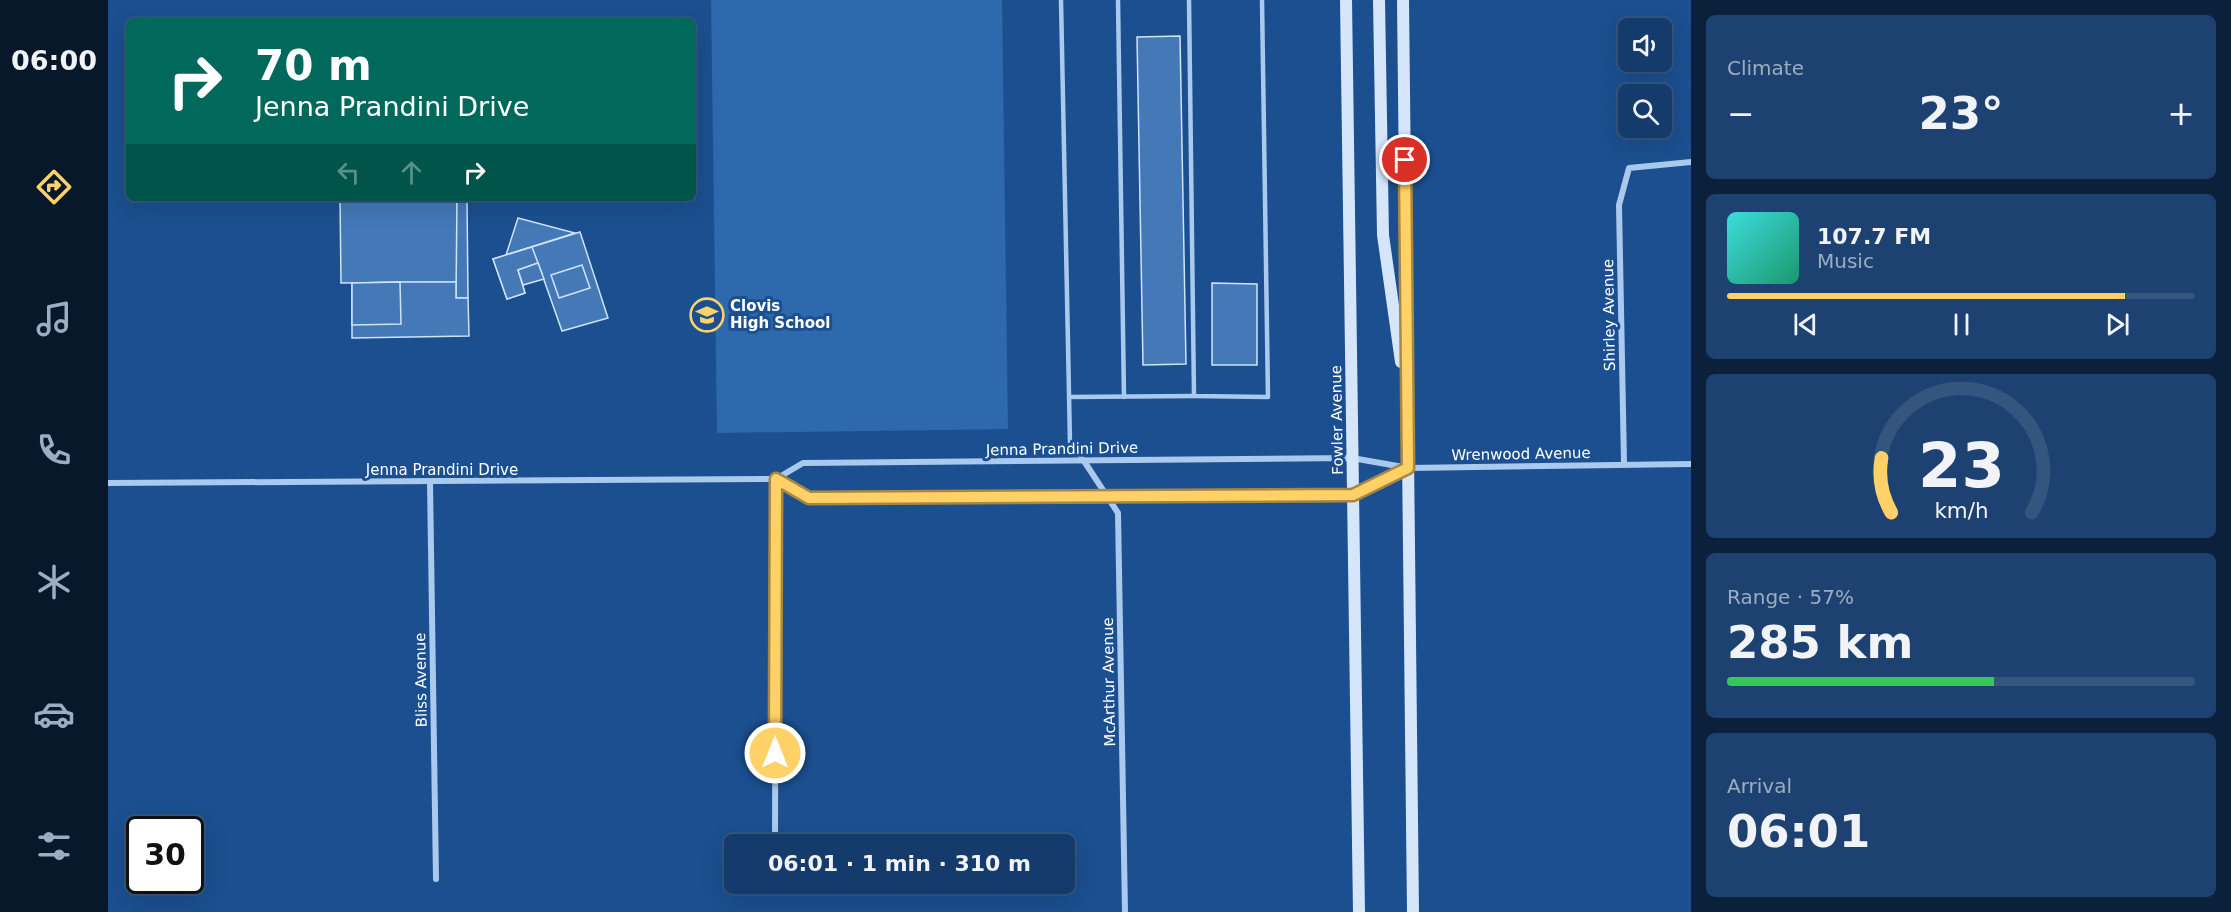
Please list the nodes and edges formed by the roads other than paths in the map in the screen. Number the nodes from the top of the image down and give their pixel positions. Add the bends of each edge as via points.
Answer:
1 (1061, 0) edge
2 (1118, 0) edge
3 (1189, 0) edge
4 (1262, 0) edge
5 (1346, 0) edge
6 (1379, 0) edge
7 (1403, 0) edge
8 (1691, 162) edge
9 (1194, 396) junction
10 (1069, 397) junction
11 (1124, 397) junction
12 (1408, 411) junction
13 (1352, 458) junction
14 (1084, 461) junction
15 (1624, 464) junction
16 (1691, 464) edge
17 (1408, 468) junction
18 (776, 479) junction
19 (430, 482) junction
20 (108, 483) edge
21 (1353, 495) junction
22 (1110, 497) junction
23 (775, 834) edge
24 (436, 879) dead end
25 (1125, 912) edge
26 (1359, 912) edge
27 (1413, 912) edge

1 - 10 lane
2 - 11 lane
3 - 9 lane
4 - 9 lane via 1268,397
5 - 13 main road, Fowler Avenue
6 - 12 main road via 1383,235
7 - 12 main road
8 - 15 street, Shirley Avenue via 1629,168 1619,205
9 - 11 lane
10 - 11 lane
10 - 14 lane via 1070,443
12 - 17 main road
13 - 14 street, Jenna Prandini Drive
13 - 17 street, Wrenwood Avenue
13 - 21 main road, Fowler Avenue
14 - 18 street, Jenna Prandini Drive via 803,463
14 - 22 street, McArthur Avenue
15 - 16 street, Wrenwood Avenue
15 - 17 street, Wrenwood Avenue
17 - 21 street
17 - 27 main road
18 - 19 street, Jenna Prandini Drive
18 - 22 street via 809,498
18 - 23 street
19 - 20 street, Jenna Prandini Drive
19 - 24 street, Bliss Avenue
21 - 22 street
21 - 26 main road, Fowler Avenue
22 - 25 street, McArthur Avenue via 1118,513

